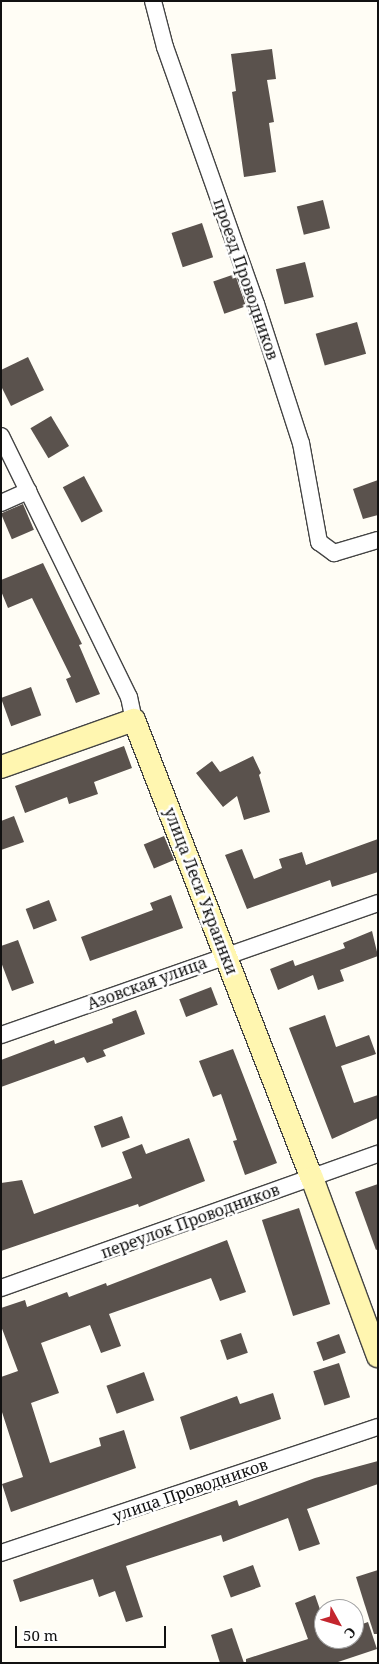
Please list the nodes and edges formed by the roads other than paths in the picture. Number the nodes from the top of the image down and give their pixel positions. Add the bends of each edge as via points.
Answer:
1 (153, 1) edge
2 (1, 436) edge
3 (28, 491) junction
4 (1, 503) edge
5 (378, 540) edge
6 (134, 720) junction
7 (1, 767) edge
8 (378, 904) edge
9 (226, 955) junction
10 (1, 1035) edge
11 (378, 1154) edge
12 (312, 1178) junction
13 (1, 1288) edge
14 (378, 1356) edge
15 (378, 1426) edge
16 (1, 1553) edge

1 - 5 street, проезд Проводников via 165,47 256,304 301,443 319,542 334,553
2 - 3 street, улица Леси Украинки
3 - 4 street
3 - 6 street, улица Леси Украинки via 129,697
6 - 7 main road
6 - 9 main road, улица Леси Украинки
8 - 9 street, Азовская улица
9 - 10 street, Азовская улица
9 - 12 main road, улица Леси Украинки
11 - 12 street, переулок Проводников
12 - 13 street, переулок Проводников
12 - 14 main road, улица Леси Украинки
15 - 16 street, улица Проводников

